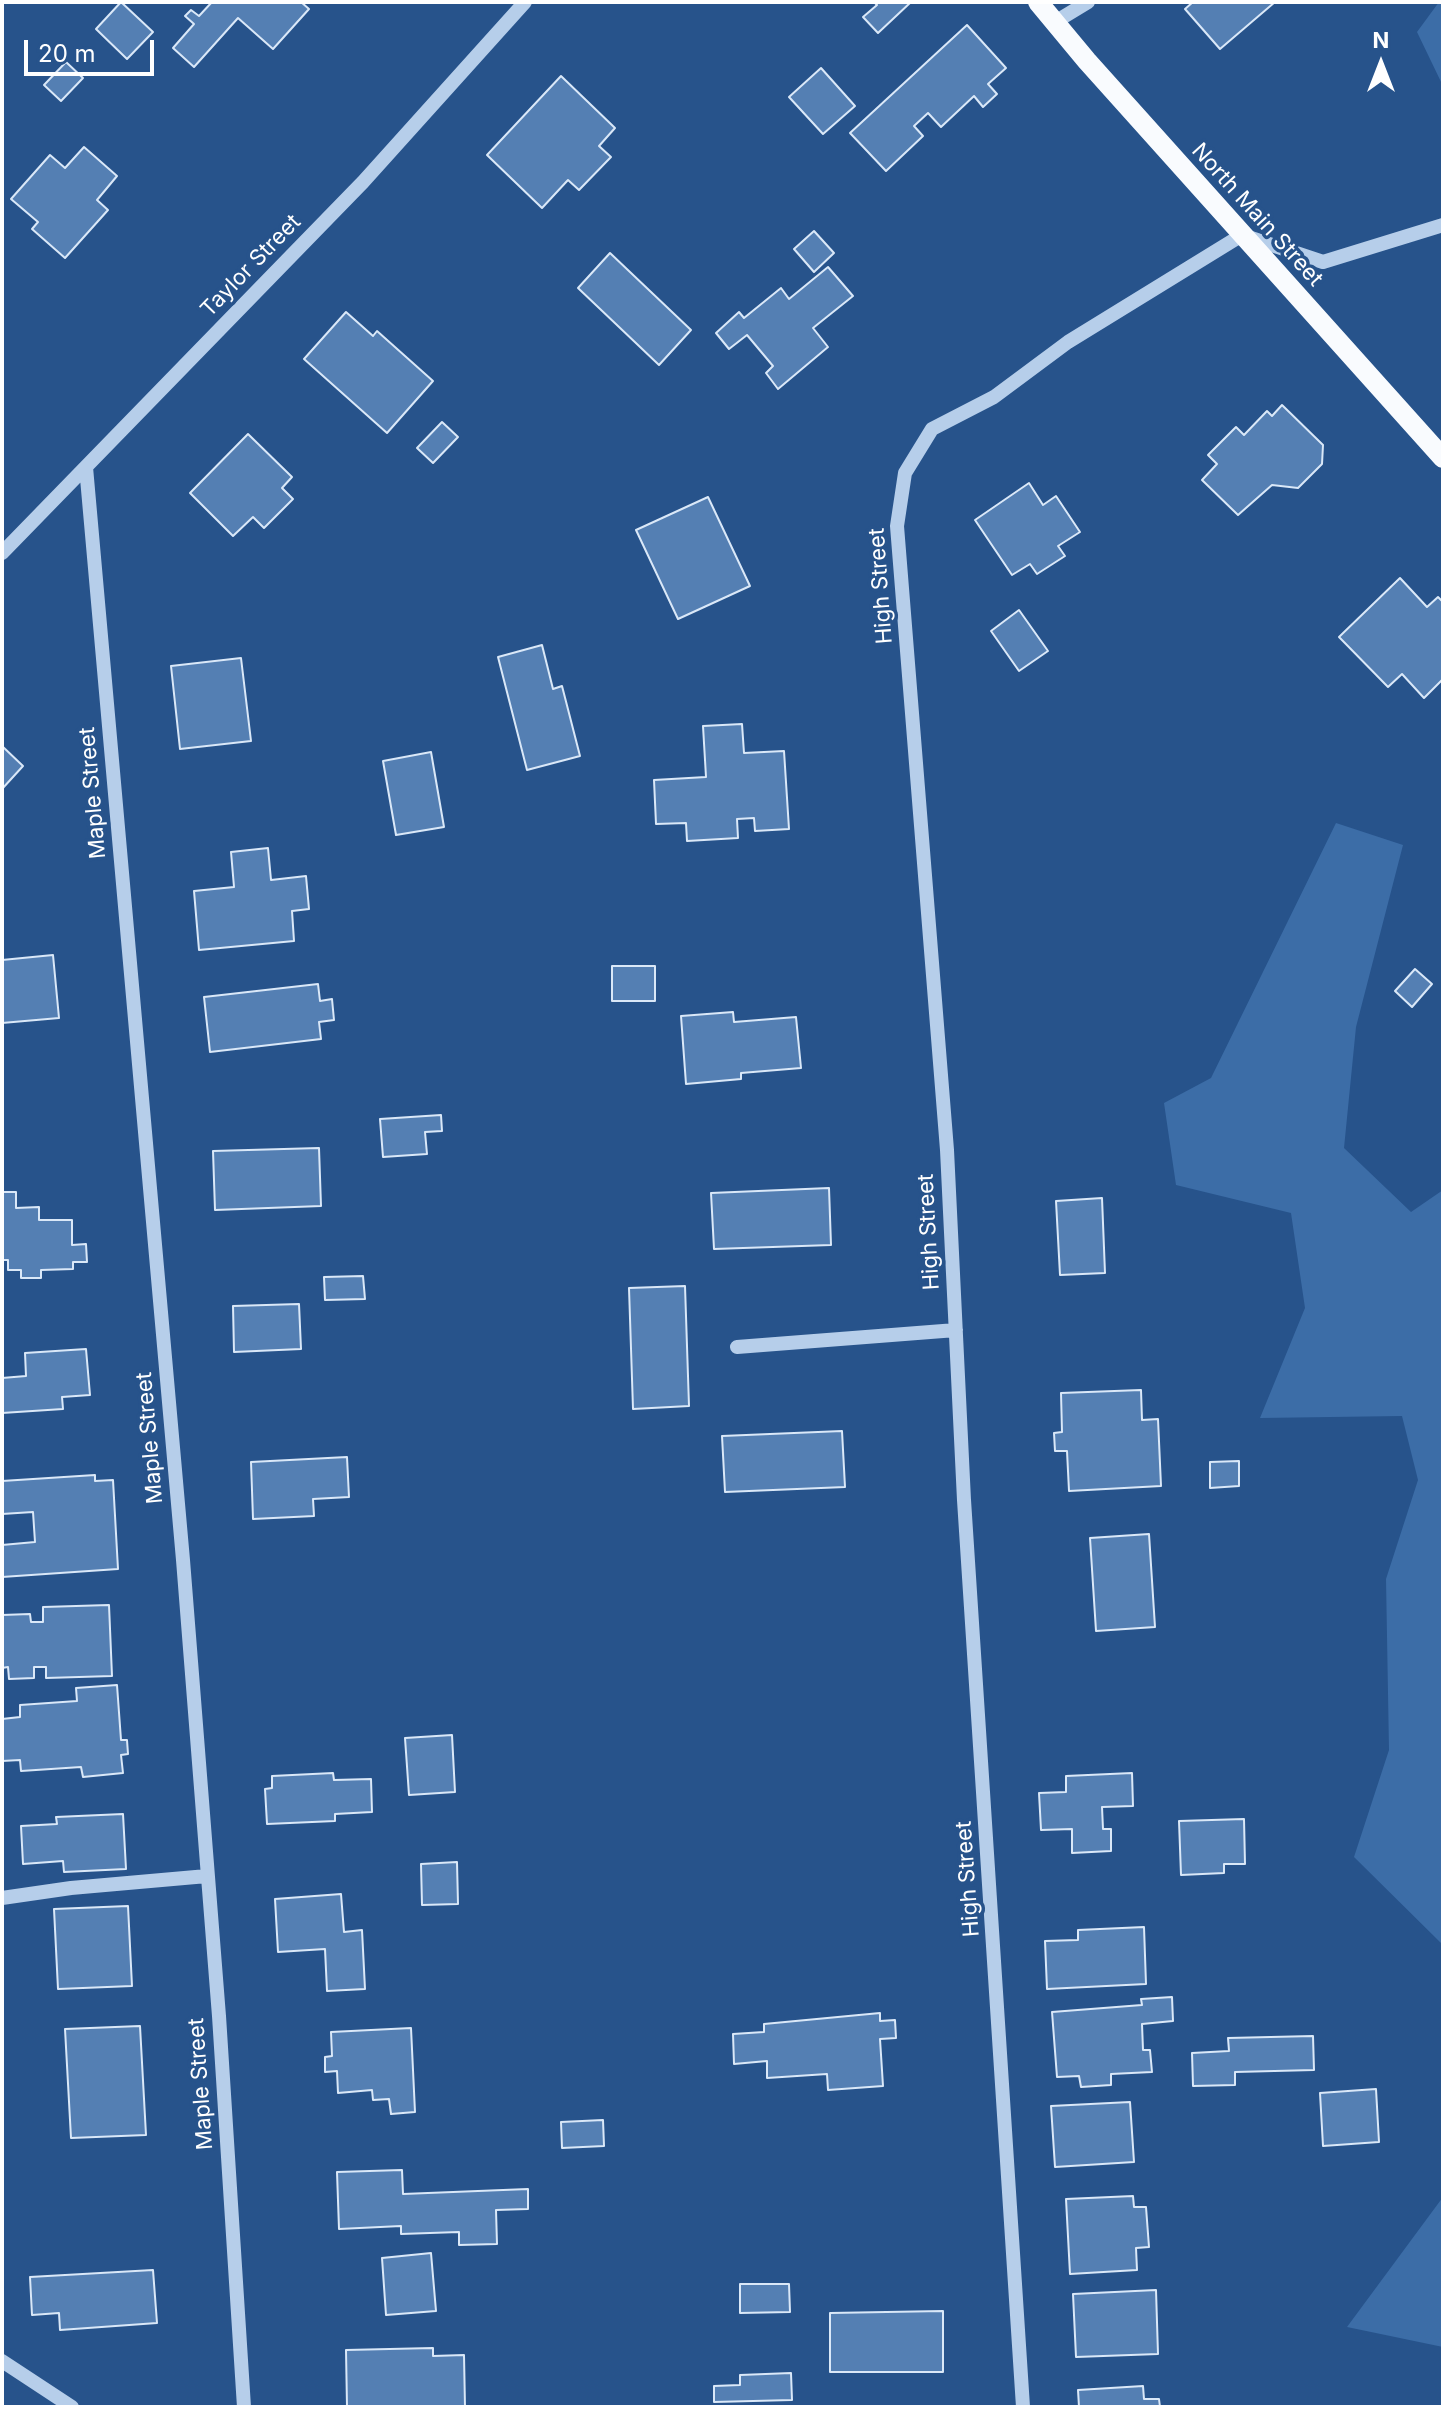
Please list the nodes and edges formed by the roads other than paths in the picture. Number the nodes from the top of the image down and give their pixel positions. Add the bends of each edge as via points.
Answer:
1 (525, 2) edge
2 (1038, 2) edge
3 (1088, 2) edge
4 (1055, 22) junction
5 (1443, 225) edge
6 (1242, 235) junction
7 (1443, 458) edge
8 (86, 467) junction
9 (2, 553) edge
10 (956, 1330) junction
11 (737, 1347) dead end
12 (207, 1876) junction
13 (2, 1898) edge
14 (2, 2361) edge
15 (72, 2407) edge
16 (244, 2407) edge
17 (1023, 2407) edge

1 - 8 street, Taylor Street via 363,182
2 - 4 main road, North Main Street
3 - 4 street
4 - 6 main road, North Main Street
5 - 6 street via 1323,262
6 - 7 main road, North Main Street
6 - 10 street, High Street via 1068,342 994,397 932,429 905,473 897,526 947,1150
8 - 9 street, Taylor Street
8 - 12 street, Maple Street
10 - 11 street
10 - 17 street, High Street
12 - 13 street
12 - 16 street, Maple Street
14 - 15 street

